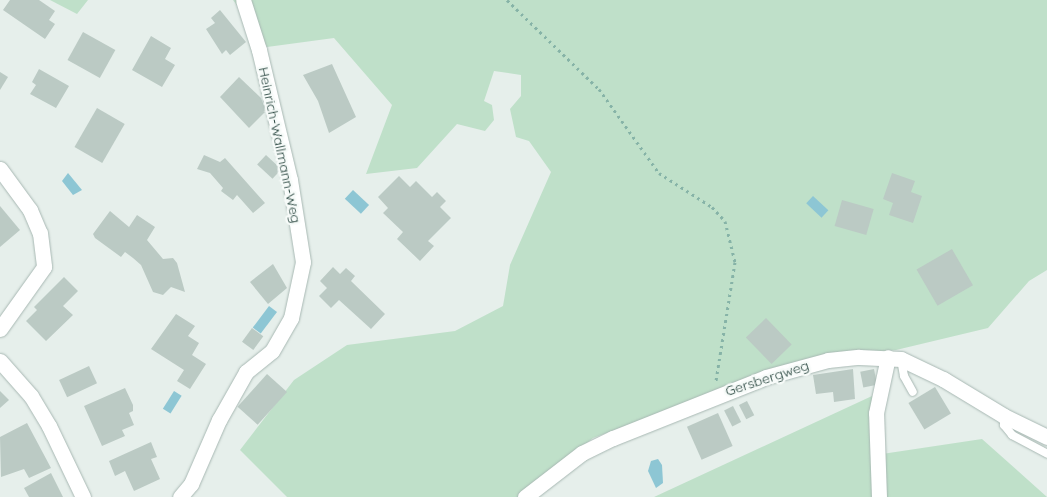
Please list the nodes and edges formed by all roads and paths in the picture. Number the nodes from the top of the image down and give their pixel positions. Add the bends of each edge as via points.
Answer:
1 (243, 0) edge
2 (507, 0) edge
3 (0, 169) edge
4 (0, 329) edge
5 (895, 358) junction
6 (0, 361) edge
7 (913, 392) dead end
8 (711, 397) junction
9 (1004, 416) junction
10 (1047, 437) edge
11 (1047, 454) edge
12 (83, 497) edge
13 (180, 497) edge
14 (525, 497) edge
15 (879, 497) edge

1 - 13 street, Heinrich-Wallmann-Weg via 259,50 290,180 303,262 291,318 272,351 246,372 219,420 190,484
2 - 8 path via 598,89 659,173 712,207 728,226 735,254 735,271 727,302 721,361
3 - 4 street via 30,210 40,233 44,267
5 - 7 lane
5 - 8 street, Gersbergweg via 806,364
5 - 9 street via 943,379
5 - 15 street via 876,413
6 - 12 street via 36,403
8 - 14 street, Gersbergweg via 582,453
9 - 10 street
9 - 11 lane via 1004,425 1012,435

